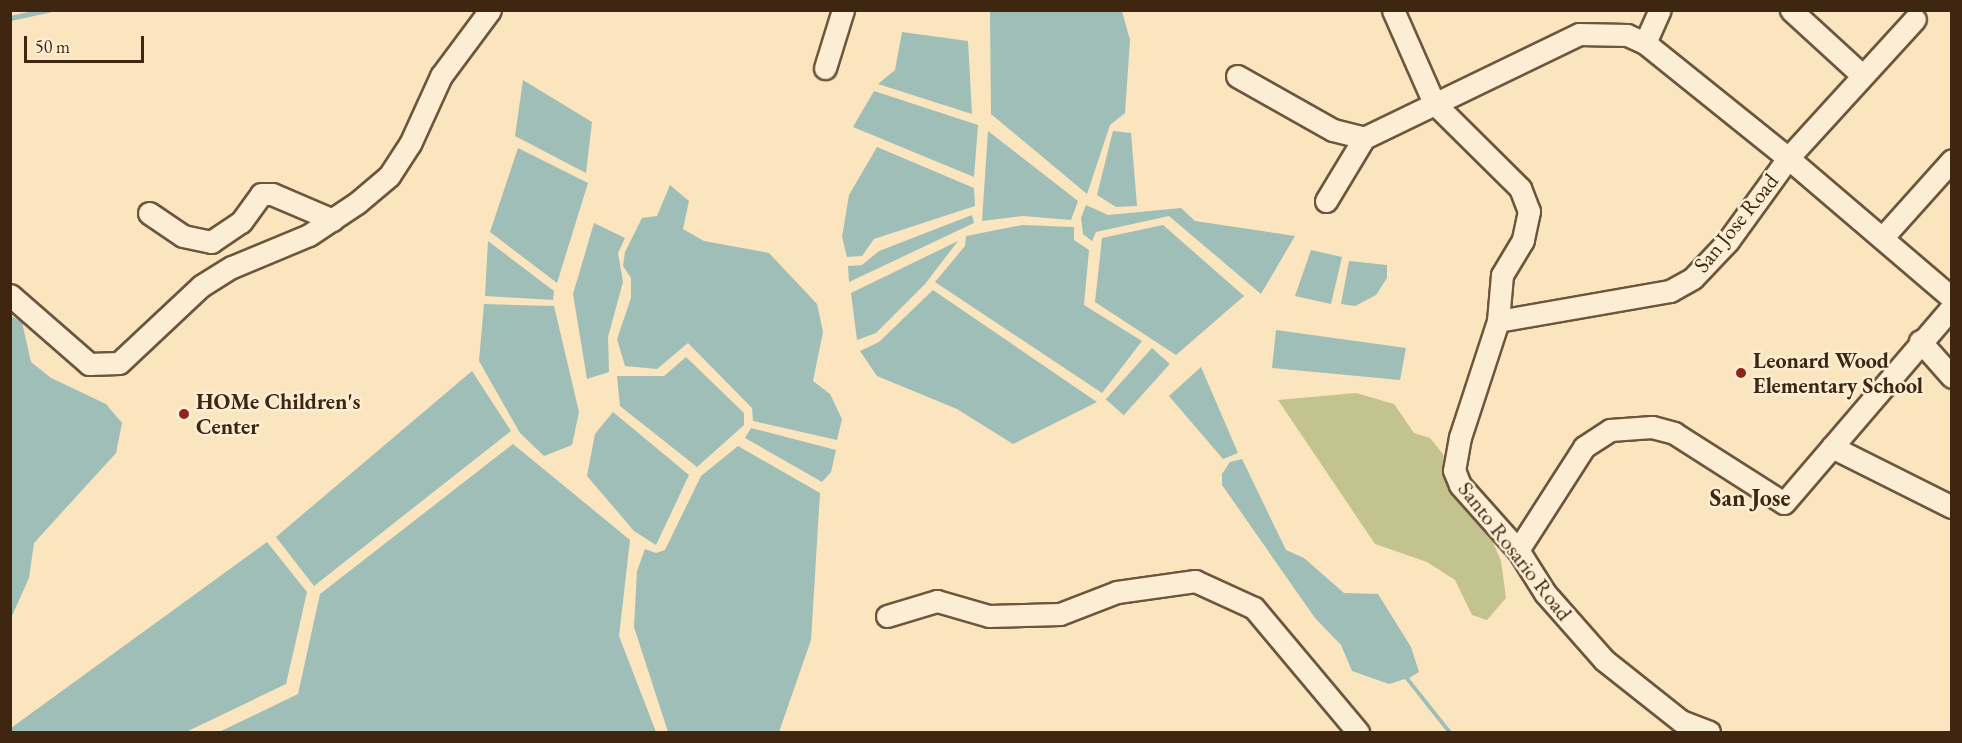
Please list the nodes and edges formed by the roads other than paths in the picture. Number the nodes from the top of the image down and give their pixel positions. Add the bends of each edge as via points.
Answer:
1 (490, 10) edge
2 (1393, 10) edge
3 (1660, 10) edge
4 (1791, 10) edge
5 (841, 11) edge
6 (1915, 19) dead end
7 (1645, 43) junction
8 (825, 68) dead end
9 (1862, 75) junction
10 (1237, 76) dead end
11 (1434, 103) junction
12 (1364, 138) junction
13 (1788, 158) junction
14 (1952, 160) edge
15 (1326, 201) dead end
16 (150, 213) dead end
17 (333, 220) junction
18 (1883, 237) junction
19 (10, 296) edge
20 (1952, 298) edge
21 (1952, 307) edge
22 (1498, 321) junction
23 (1920, 341) junction
24 (1952, 377) edge
25 (1832, 447) junction
26 (1952, 507) edge
27 (1518, 550) junction
28 (887, 616) dead end
29 (1358, 732) edge
30 (1709, 732) edge

1 - 17 street via 441,76 410,144 389,176
2 - 11 street
3 - 7 street
4 - 9 street
5 - 8 street
6 - 9 street, San Jose Road
7 - 11 street via 1628,35 1579,34
7 - 13 street
9 - 13 street, San Jose Road
10 - 12 street via 1333,130
11 - 12 street
11 - 22 street, Santo Rosario Road via 1520,188 1529,211 1523,240 1502,275
12 - 15 street
13 - 18 street
13 - 22 street, San Jose Road via 1728,241 1693,278 1670,291
14 - 18 street
16 - 17 street via 183,236 211,242 242,222 261,194 272,194
17 - 19 street via 201,286 119,363 88,364
18 - 20 street
21 - 23 street
22 - 27 street, Santo Rosario Road via 1460,437 1454,470 1460,485
23 - 24 street
23 - 25 street
25 - 26 street
25 - 27 street via 1784,503 1674,433 1652,427 1610,430 1584,447
27 - 30 street, Santo Rosario Road via 1545,593 1604,660 1681,721
28 - 29 street via 937,601 989,616 1060,614 1117,592 1195,581 1254,608

